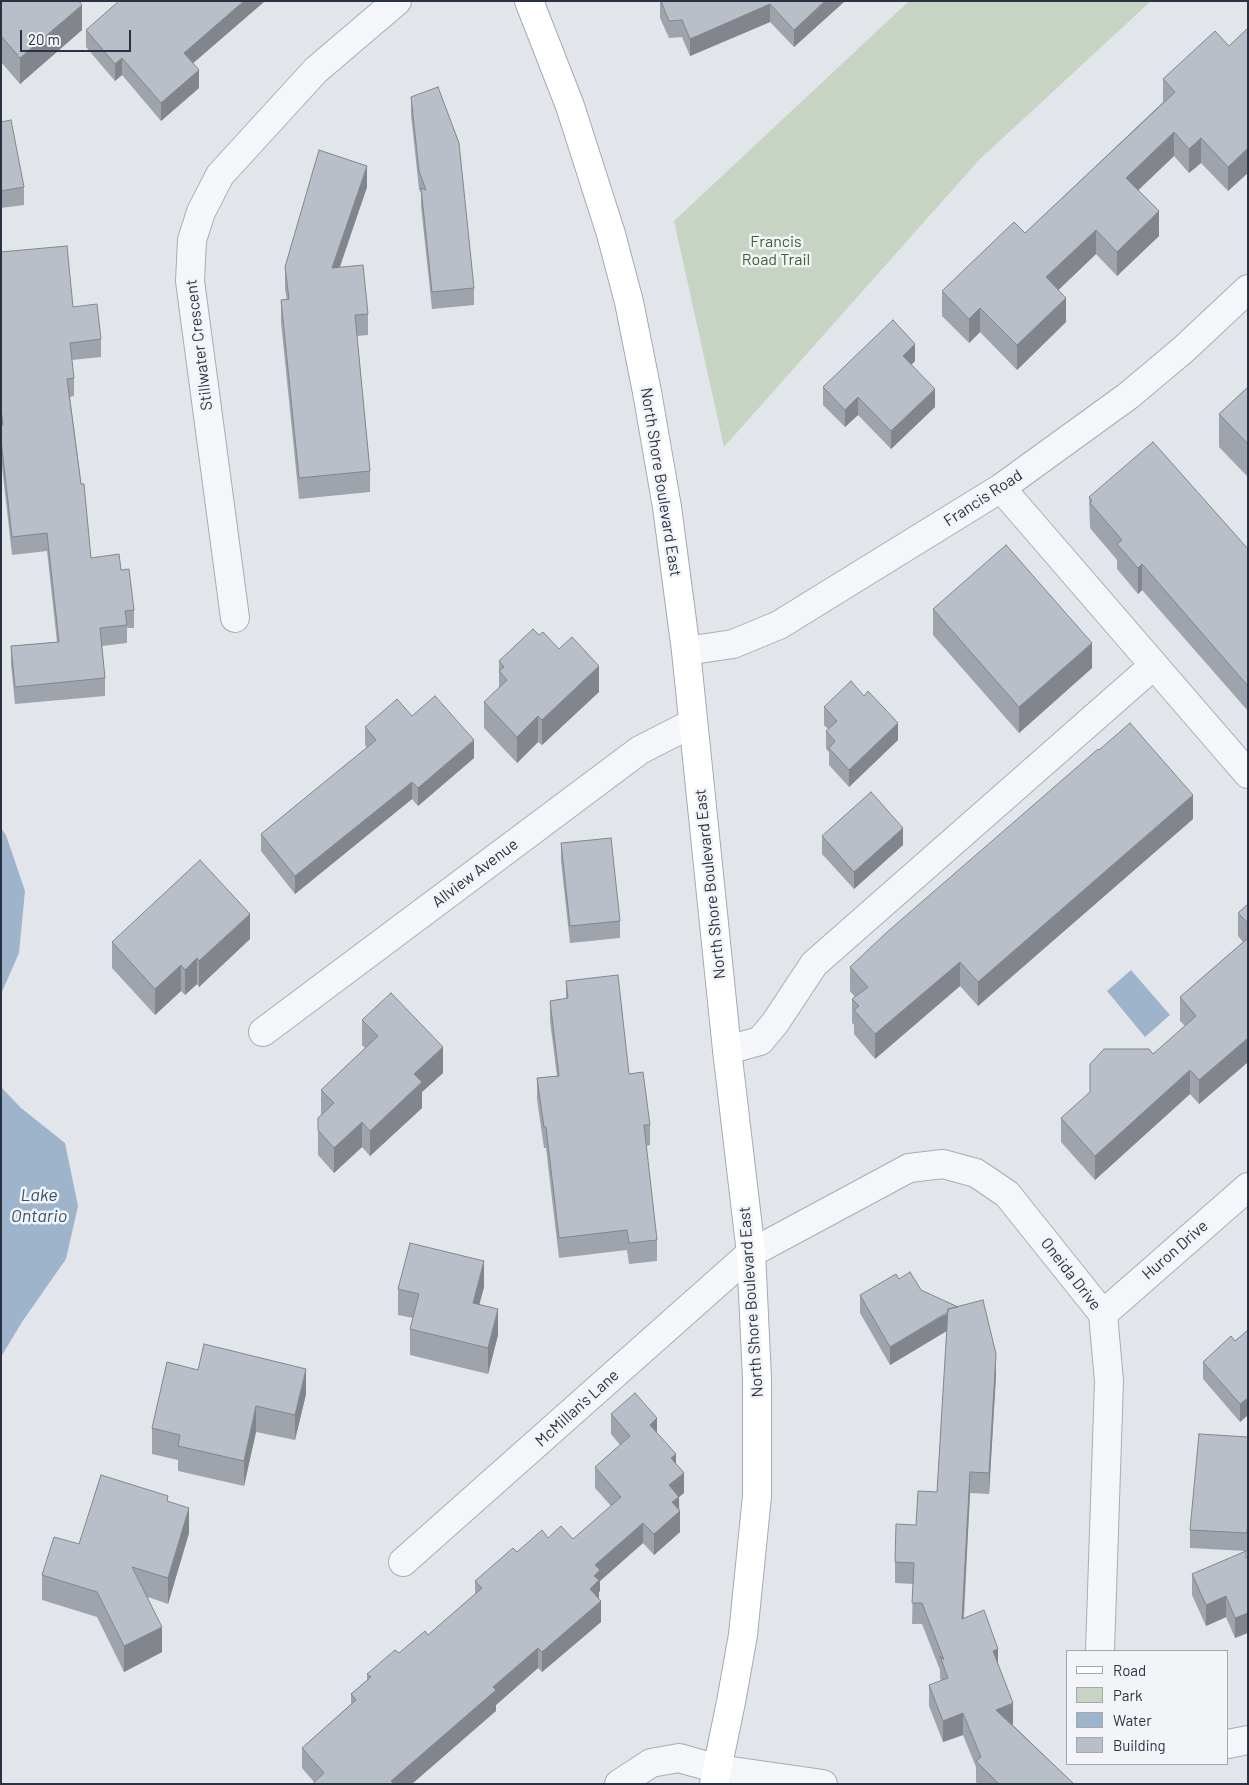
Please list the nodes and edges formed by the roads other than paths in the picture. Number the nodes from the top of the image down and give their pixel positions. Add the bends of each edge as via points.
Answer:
1 (397, 1) edge
2 (529, 1) edge
3 (1248, 289) edge
4 (1001, 488) junction
5 (235, 618) dead end
6 (686, 651) junction
7 (1153, 666) junction
8 (693, 723) junction
9 (1248, 774) edge
10 (263, 1032) dead end
11 (727, 1050) junction
12 (1248, 1187) edge
13 (751, 1253) junction
14 (1103, 1314) junction
15 (403, 1562) dead end
16 (1100, 1650) edge
17 (1248, 1740) edge
18 (1229, 1744) edge
19 (716, 1776) edge
20 (619, 1784) edge
21 (823, 1784) edge

1 - 5 street, Stillwater Crescent via 316,70 220,175 201,212 192,240 190,282
2 - 6 main road, North Shore Boulevard East via 570,106 629,302 667,508
3 - 4 street, Francis Road via 1128,396
4 - 6 street, Francis Road via 779,625 733,644
4 - 7 street
6 - 8 main road, North Shore Boulevard East
7 - 9 street
7 - 11 street via 814,964 760,1042
8 - 10 street, Allview Avenue via 640,750
8 - 11 main road, North Shore Boulevard East
11 - 13 main road, North Shore Boulevard East
12 - 14 street, Huron Drive
13 - 14 street, Oneida Drive via 909,1168 943,1164 976,1173 1007,1194
13 - 15 street, McMillan's Lane
13 - 19 main road, North Shore Boulevard East via 758,1496 743,1635
14 - 16 street, Oneida Drive via 1109,1381
17 - 18 street
19 - 20 street via 679,1758 651,1763
19 - 21 street

